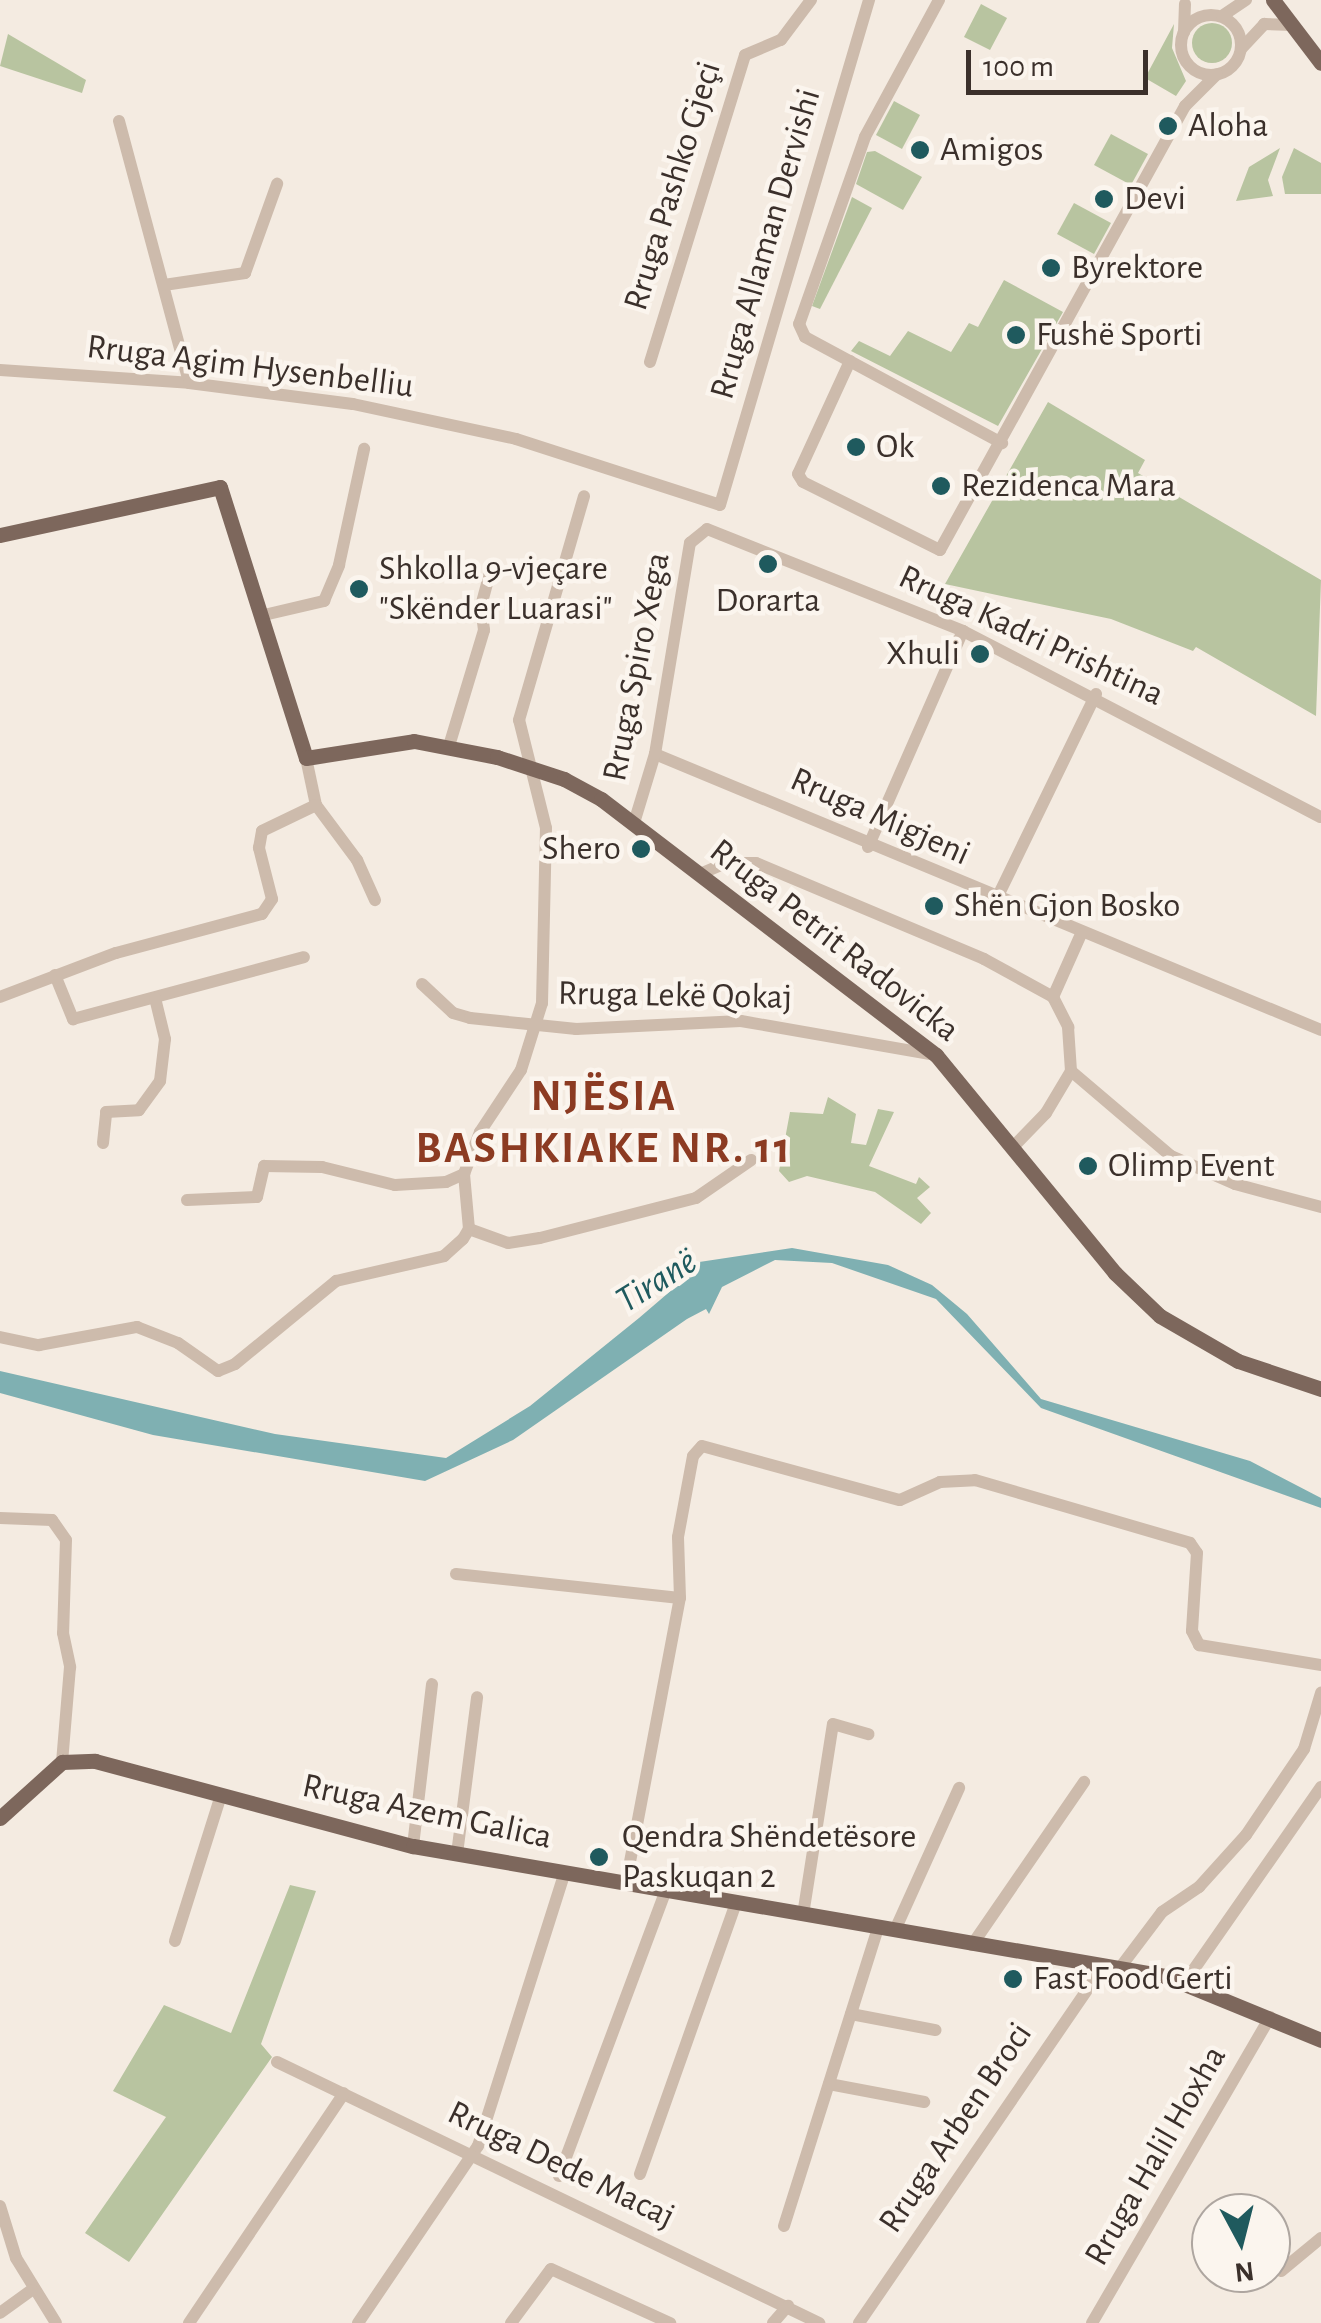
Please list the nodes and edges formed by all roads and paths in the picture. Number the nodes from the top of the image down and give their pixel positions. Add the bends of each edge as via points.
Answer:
1 (812, 0) edge
2 (869, 0) edge
3 (939, 0) edge
4 (1246, 0) edge
5 (1273, 0) edge
6 (1183, 2) edge
7 (1202, 16) junction
8 (1222, 16) junction
9 (1292, 25) junction
10 (1184, 32) junction
11 (1240, 51) junction
12 (1188, 64) junction
13 (1321, 64) edge
14 (1217, 74) junction
15 (1189, 100) junction
16 (119, 121) dead end
17 (277, 184) dead end
18 (164, 285) junction
19 (850, 361) junction
20 (650, 362) dead end
21 (0, 370) edge
22 (189, 383) junction
23 (1002, 443) junction
24 (364, 449) dead end
25 (584, 496) dead end
26 (720, 505) joint
27 (707, 529) joint
28 (0, 535) edge
29 (492, 565) dead end
30 (264, 615) junction
31 (964, 631) junction
32 (1096, 694) junction
33 (450, 746) junction
34 (656, 754) junction
35 (306, 758) junction
36 (528, 768) junction
37 (316, 805) junction
38 (1321, 816) edge
39 (634, 823) junction
40 (868, 847) junction
41 (700, 874) junction
42 (375, 900) dead end
43 (996, 900) junction
44 (1081, 934) junction
45 (304, 958) dead end
46 (55, 976) junction
47 (422, 984) dead end
48 (0, 996) edge
49 (1053, 997) junction
50 (156, 998) junction
51 (536, 1023) junction
52 (1321, 1030) edge
53 (936, 1055) junction
54 (1071, 1071) junction
55 (102, 1143) dead end
56 (1014, 1146) junction
57 (751, 1160) dead end
58 (464, 1174) junction
59 (187, 1200) dead end
60 (1321, 1207) edge
61 (468, 1229) junction
62 (0, 1337) edge
63 (1321, 1389) edge
64 (0, 1518) edge
65 (456, 1574) dead end
66 (680, 1598) junction
67 (1321, 1665) edge
68 (432, 1684) dead end
69 (1321, 1693) edge
70 (476, 1697) dead end
71 (869, 1734) dead end
72 (1304, 1749) junction
73 (1321, 1755) edge
74 (62, 1762) junction
75 (1084, 1782) dead end
76 (1321, 1787) edge
77 (959, 1788) dead end
78 (221, 1795) junction
79 (0, 1818) edge
80 (413, 1846) junction
81 (457, 1854) junction
82 (565, 1872) junction
83 (626, 1883) junction
84 (666, 1890) junction
85 (736, 1903) junction
86 (804, 1914) junction
87 (878, 1928) junction
88 (896, 1930) junction
89 (175, 1940) dead end
90 (972, 1945) junction
91 (1111, 1968) junction
92 (1185, 1982) junction
93 (851, 2014) junction
94 (1270, 2017) junction
95 (935, 2030) dead end
96 (1321, 2040) edge
97 (277, 2062) dead end
98 (828, 2084) junction
99 (344, 2093) junction
100 (924, 2102) dead end
101 (472, 2157) junction
102 (640, 2174) dead end
103 (559, 2176) dead end
104 (0, 2206) edge
105 (784, 2226) dead end
106 (1321, 2238) edge
107 (1291, 2263) edge
108 (32, 2290) junction
109 (788, 2306) junction
110 (0, 2313) edge
111 (56, 2323) edge
112 (189, 2323) edge
113 (358, 2323) edge
114 (511, 2323) edge
115 (670, 2323) edge
116 (773, 2323) edge
117 (819, 2323) edge
118 (859, 2323) edge
119 (1092, 2323) edge

1 - 20 street, Rruga Pashko Gjeçi via 781,40 745,54
2 - 26 street, Rruga Allaman Dervishi
3 - 19 street via 865,137 799,324 806,337
4 - 8 street
5 - 9 main road
6 - 7 street
6 - 10 street
7 - 8 street
7 - 10 street
8 - 11 street via 1235,26
9 - 11 street via 1264,24
9 - 13 main road
10 - 12 street
11 - 14 street
12 - 14 street
12 - 15 street
14 - 15 street
15 - 23 street
16 - 18 street
17 - 18 street via 245,273
18 - 22 street
19 - 23 street
19 - 23 street via 799,462 803,482 940,550
21 - 22 street, Rruga Agim Hysenbelliu
22 - 26 street, Rruga Agim Hysenbelliu via 353,404 516,439
24 - 30 street via 339,565 324,600
25 - 36 street via 519,720
27 - 31 street, Rruga Kadri Prishtina
27 - 34 street, Rruga Spiro Xega via 690,544
28 - 30 main road via 220,487
29 - 33 street via 481,606 484,630
30 - 35 main road
31 - 32 street, Rruga Kadri Prishtina
31 - 40 street
32 - 38 street, Rruga Kadri Prishtina
32 - 43 street
33 - 35 main road, Rruga Petrit Radovicka via 388,743
33 - 36 main road, Rruga Petrit Radovicka
34 - 39 street, Rruga Spiro Xega
34 - 40 street, Rruga Migjeni
35 - 37 street
36 - 39 main road, Rruga Petrit Radovicka via 564,779
36 - 51 street via 543,807 547,856
37 - 42 street via 357,860
37 - 46 street via 262,831 259,848 272,899 262,914
39 - 41 main road, Rruga Petrit Radovicka
40 - 43 street, Rruga Migjeni
41 - 49 street via 726,863 756,863 984,958
41 - 53 main road, Rruga Petrit Radovicka
43 - 44 street, Rruga Migjeni
44 - 49 street
44 - 52 street, Rruga Migjeni
45 - 50 street
46 - 48 street
46 - 50 street via 73,1019
47 - 51 street, Rruga Lekë Qokaj via 453,1013
49 - 54 street via 1068,1026
50 - 55 street via 165,1039 160,1081 139,1110 106,1112
51 - 53 street, Rruga Lekë Qokaj via 576,1029 742,1020
51 - 58 street via 521,1070 480,1132
53 - 56 main road, Rruga Petrit Radovicka
54 - 56 street via 1046,1113
54 - 60 street via 1172,1156 1234,1184
56 - 63 main road, Rruga Petrit Radovicka via 1115,1273 1160,1316 1238,1361
57 - 61 street via 696,1198 540,1238 508,1243
58 - 59 street via 412,1185 322,1168 264,1166 257,1197
58 - 61 street
61 - 62 street via 444,1256 336,1280 218,1371 150,1329 39,1345
64 - 74 street via 39,1516 62,1528 70,1667
65 - 66 street
66 - 67 street via 678,1536 693,1456 702,1446 900,1500 940,1482 975,1480 1190,1543 1197,1553 1192,1632 1198,1645
66 - 83 street
68 - 80 street
69 - 72 street, Rruga Arben Broci
70 - 81 street
71 - 86 street via 833,1724
72 - 73 street
72 - 91 street, Rruga Arben Broci via 1225,1861 1162,1912
74 - 78 main road, Rruga Azem Galica via 95,1761
74 - 79 main road
75 - 90 street
76 - 92 street
77 - 88 street
78 - 80 main road, Rruga Azem Galica
78 - 89 street
80 - 81 main road, Rruga Azem Galica
81 - 82 main road, Rruga Azem Galica
82 - 83 main road, Rruga Azem Galica
82 - 101 street
83 - 84 main road, Rruga Azem Galica
84 - 85 main road, Rruga Azem Galica
84 - 103 street
85 - 86 main road, Rruga Azem Galica
85 - 102 street
86 - 87 main road, Rruga Azem Galica
87 - 88 main road, Rruga Azem Galica
87 - 93 street
88 - 90 main road, Rruga Azem Galica
90 - 91 main road, Rruga Azem Galica
91 - 92 main road, Rruga Azem Galica
91 - 118 street, Rruga Arben Broci
92 - 94 main road, Rruga Azem Galica
93 - 95 street
93 - 98 street
94 - 96 main road, Rruga Azem Galica
94 - 119 street, Rruga Halil Hoxha
97 - 99 street, Rruga Dede Macaj
98 - 100 street
98 - 105 street
99 - 101 street, Rruga Dede Macaj
99 - 112 street
101 - 109 street, Rruga Dede Macaj
101 - 113 street
104 - 108 street
106 - 107 street
108 - 110 street
108 - 111 street
109 - 116 street
109 - 117 street, Rruga Dede Macaj
114 - 115 street via 552,2269

